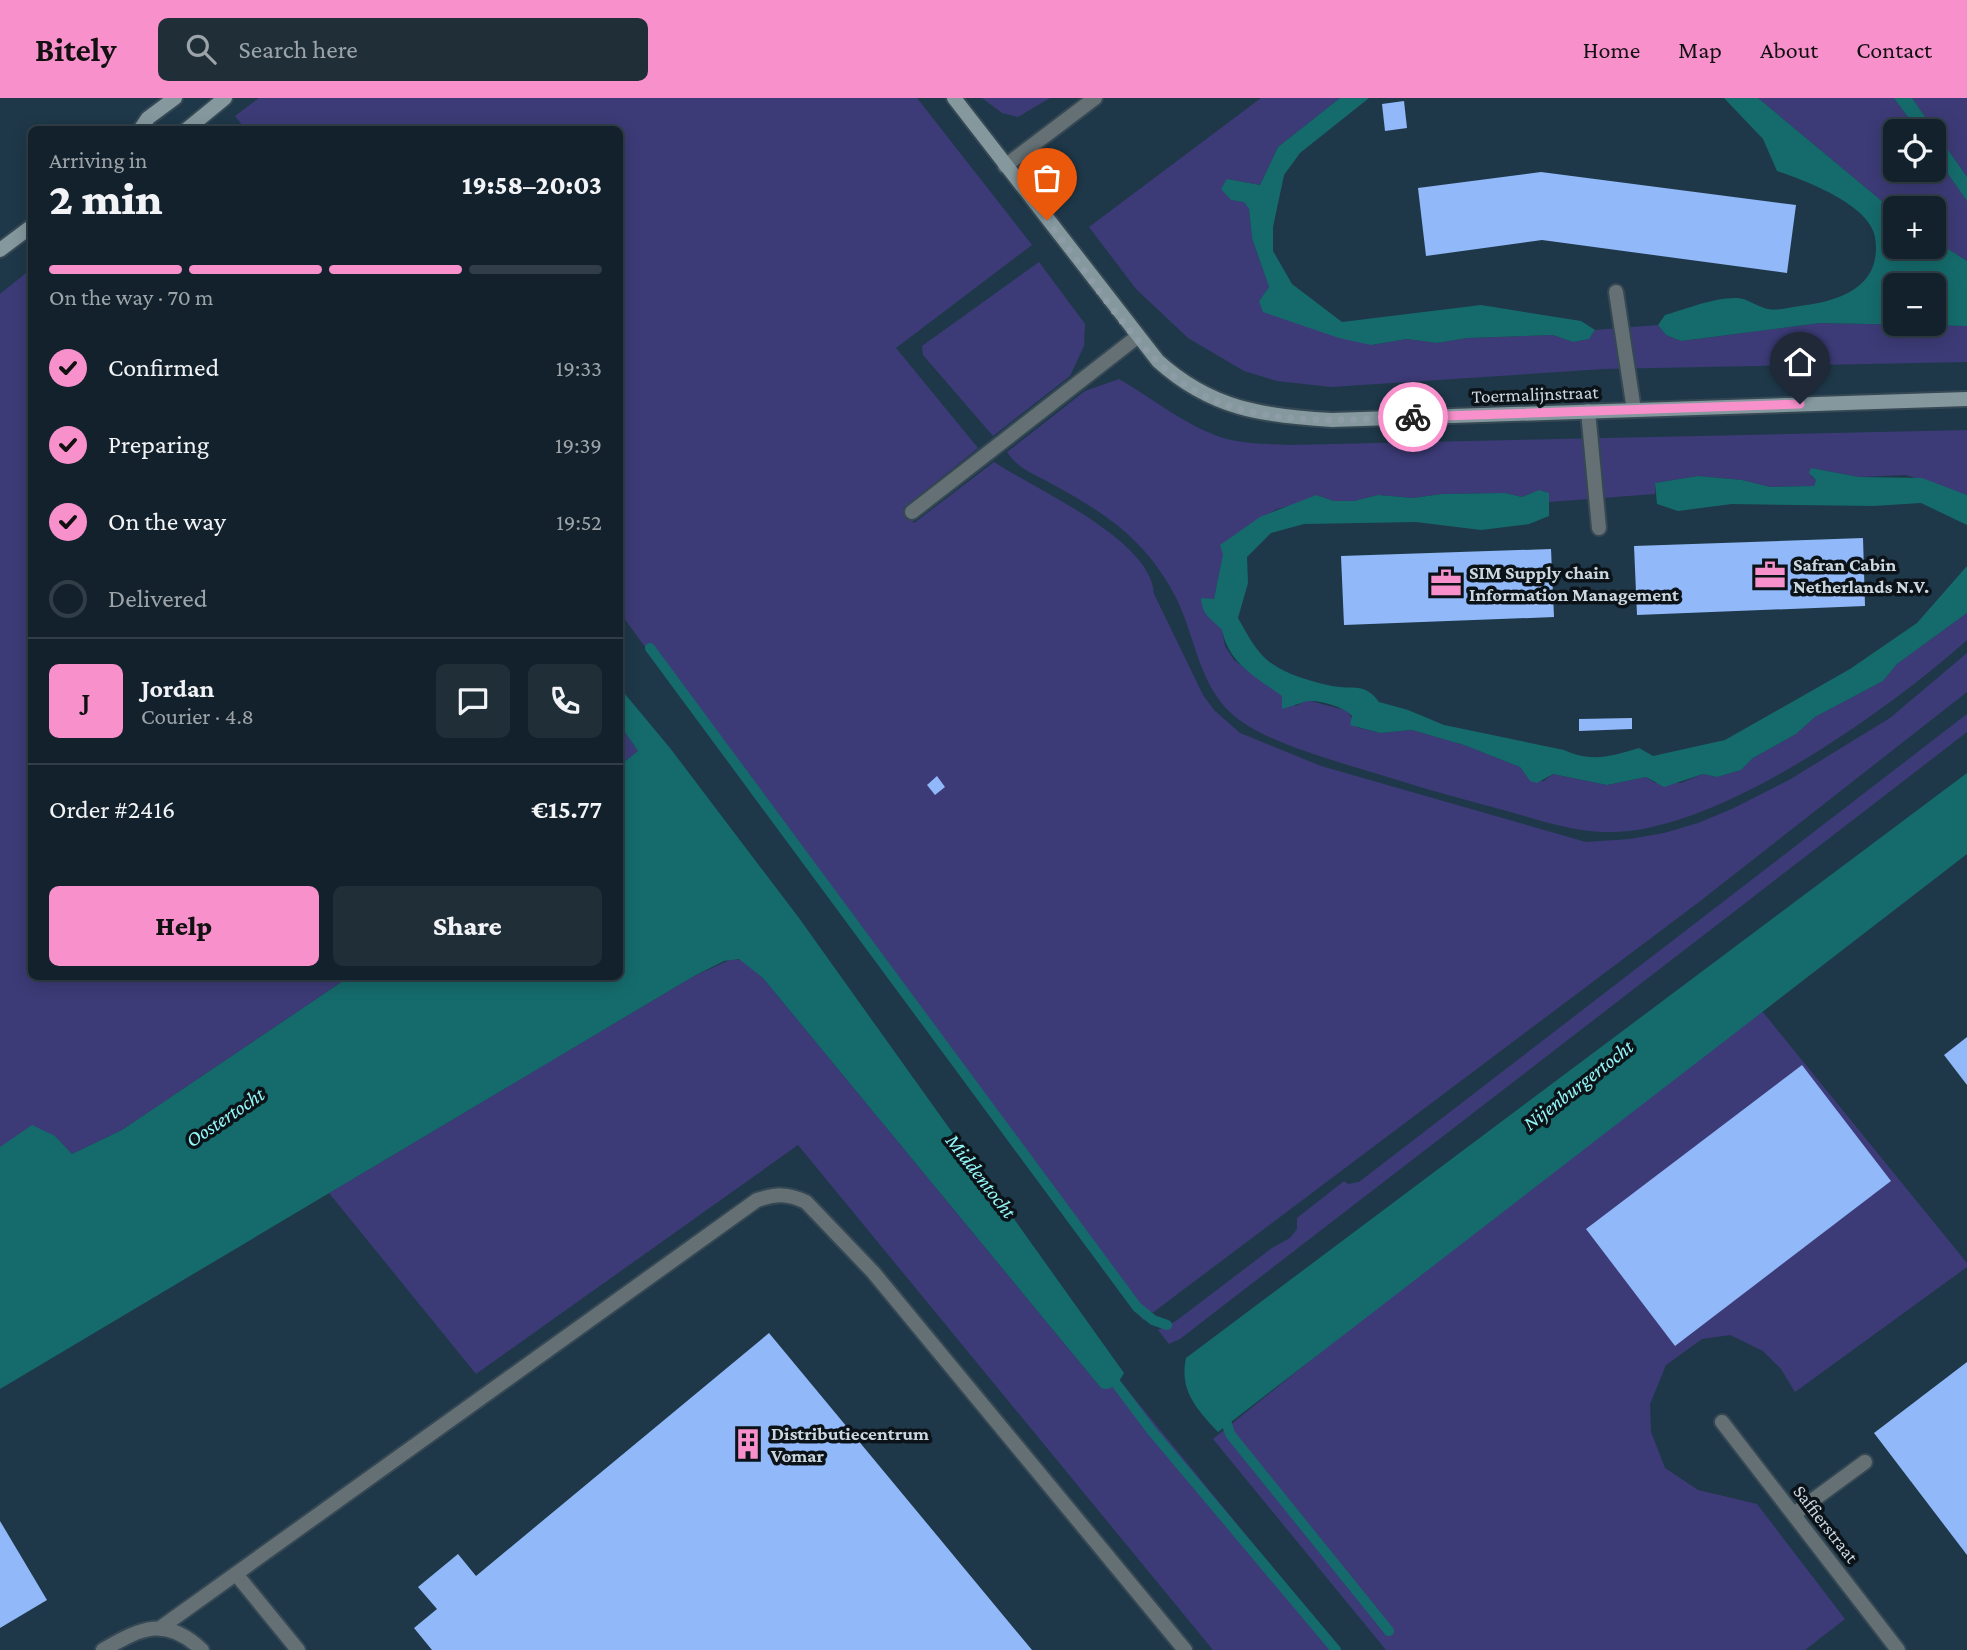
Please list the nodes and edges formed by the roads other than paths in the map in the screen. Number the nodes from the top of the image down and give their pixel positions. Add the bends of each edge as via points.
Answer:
1 (175, 98) edge
2 (225, 98) edge
3 (954, 98) edge
4 (1095, 98) edge
5 (143, 126) edge
6 (191, 126) edge
7 (1005, 166) junction
8 (28, 229) edge
9 (0, 250) edge
10 (1616, 292) dead end
11 (1137, 337) junction
12 (1967, 399) edge
13 (1634, 410) junction
14 (1588, 411) junction
15 (912, 512) dead end
16 (1600, 528) dead end
17 (1722, 1422) dead end
18 (1865, 1462) dead end
19 (1794, 1514) junction
20 (236, 1574) junction
21 (163, 1626) junction
22 (103, 1650) edge
23 (202, 1650) edge
24 (298, 1650) edge
25 (1185, 1650) edge
26 (1898, 1650) edge

1 - 5 street
2 - 6 street
3 - 7 street, Toermalijnstraat
4 - 7 street
7 - 11 street, Toermalijnstraat
8 - 9 street
10 - 13 street
11 - 14 street, Toermalijnstraat via 1180,381 1227,405 1271,415 1332,420
11 - 15 street
12 - 13 street, Toermalijnstraat
13 - 14 street, Toermalijnstraat
14 - 16 street
17 - 19 street, Saffierstraat
18 - 19 street
19 - 26 street, Saffierstraat
20 - 21 street
20 - 24 street
20 - 25 street via 757,1200 792,1195 806,1202 873,1272
21 - 22 street via 141,1631
21 - 23 street via 184,1633

